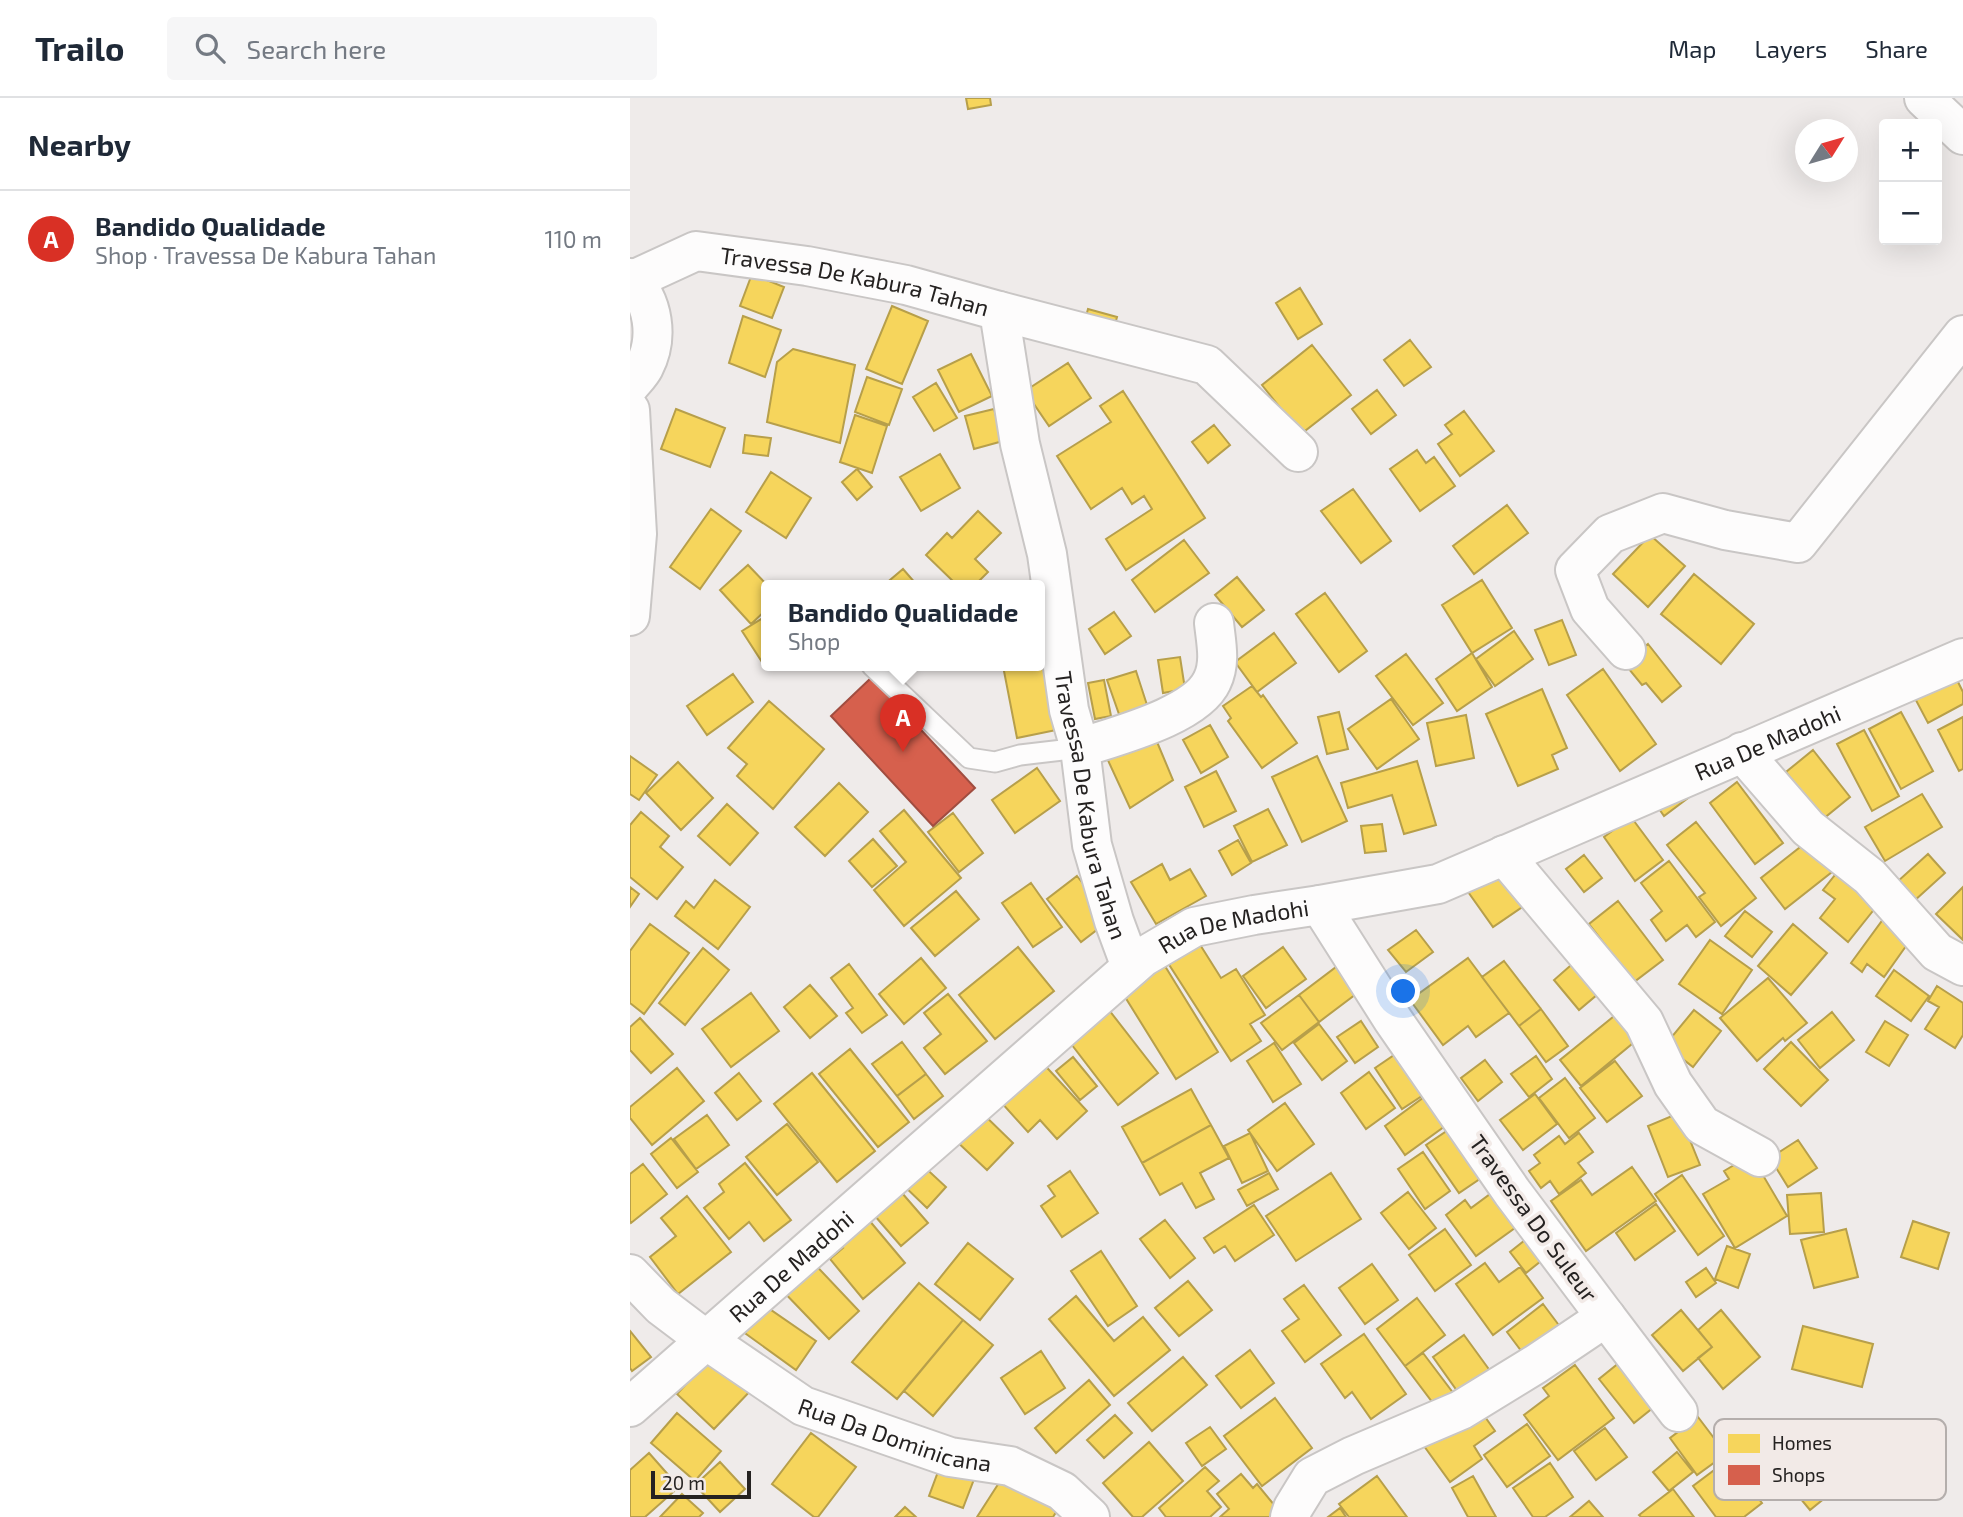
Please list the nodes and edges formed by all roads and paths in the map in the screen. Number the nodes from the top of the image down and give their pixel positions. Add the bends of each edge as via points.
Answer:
1 (1924, 98) edge
2 (1963, 135) edge
3 (631, 279) edge
4 (999, 311) junction
5 (1963, 335) edge
6 (630, 385) edge
7 (630, 410) edge
8 (1298, 452) dead end
9 (630, 616) edge
10 (1214, 623) dead end
11 (1626, 650) dead end
12 (1963, 658) edge
13 (877, 671) edge
14 (1080, 748) junction
15 (1742, 752) junction
16 (1504, 855) junction
17 (1320, 905) junction
18 (1963, 966) edge
19 (1131, 967) junction
20 (1760, 1157) dead end
21 (630, 1274) edge
22 (1606, 1317) junction
23 (706, 1340) junction
24 (630, 1406) edge
25 (1678, 1412) dead end
26 (1090, 1517) edge
27 (1290, 1517) edge

1 - 2 street
3 - 4 street, Travessa De Kabura Tahan via 696,251 906,285
3 - 6 street via 646,300 653,323 652,346
4 - 8 street via 1207,365
4 - 14 street, Travessa De Kabura Tahan via 1020,444 1047,554 1069,710
5 - 11 street via 1798,543 1663,513 1611,534 1575,570 1590,609
7 - 9 street via 637,534
10 - 14 street via 1217,660 1212,683 1194,702 1172,716
12 - 15 street, Rua De Madohi
13 - 14 lane via 969,758 995,762
14 - 19 street, Travessa De Kabura Tahan via 1092,845
15 - 16 street, Rua De Madohi
15 - 18 street via 1808,828 1870,877 1937,952
16 - 17 street, Rua De Madohi via 1438,884
16 - 20 street via 1644,1022 1673,1084 1702,1125
17 - 19 street, Rua De Madohi via 1194,927
17 - 22 street, Travessa Do Suleur via 1504,1180
19 - 23 street, Rua De Madohi
21 - 23 street, Rua Da Dominicana via 661,1306
22 - 25 street
22 - 27 street, Travessa Do Suleur via 1461,1410 1312,1477
23 - 24 street, Rua De Madohi
23 - 26 street, Rua Da Dominicana via 803,1406 950,1457 1010,1466 1062,1491

